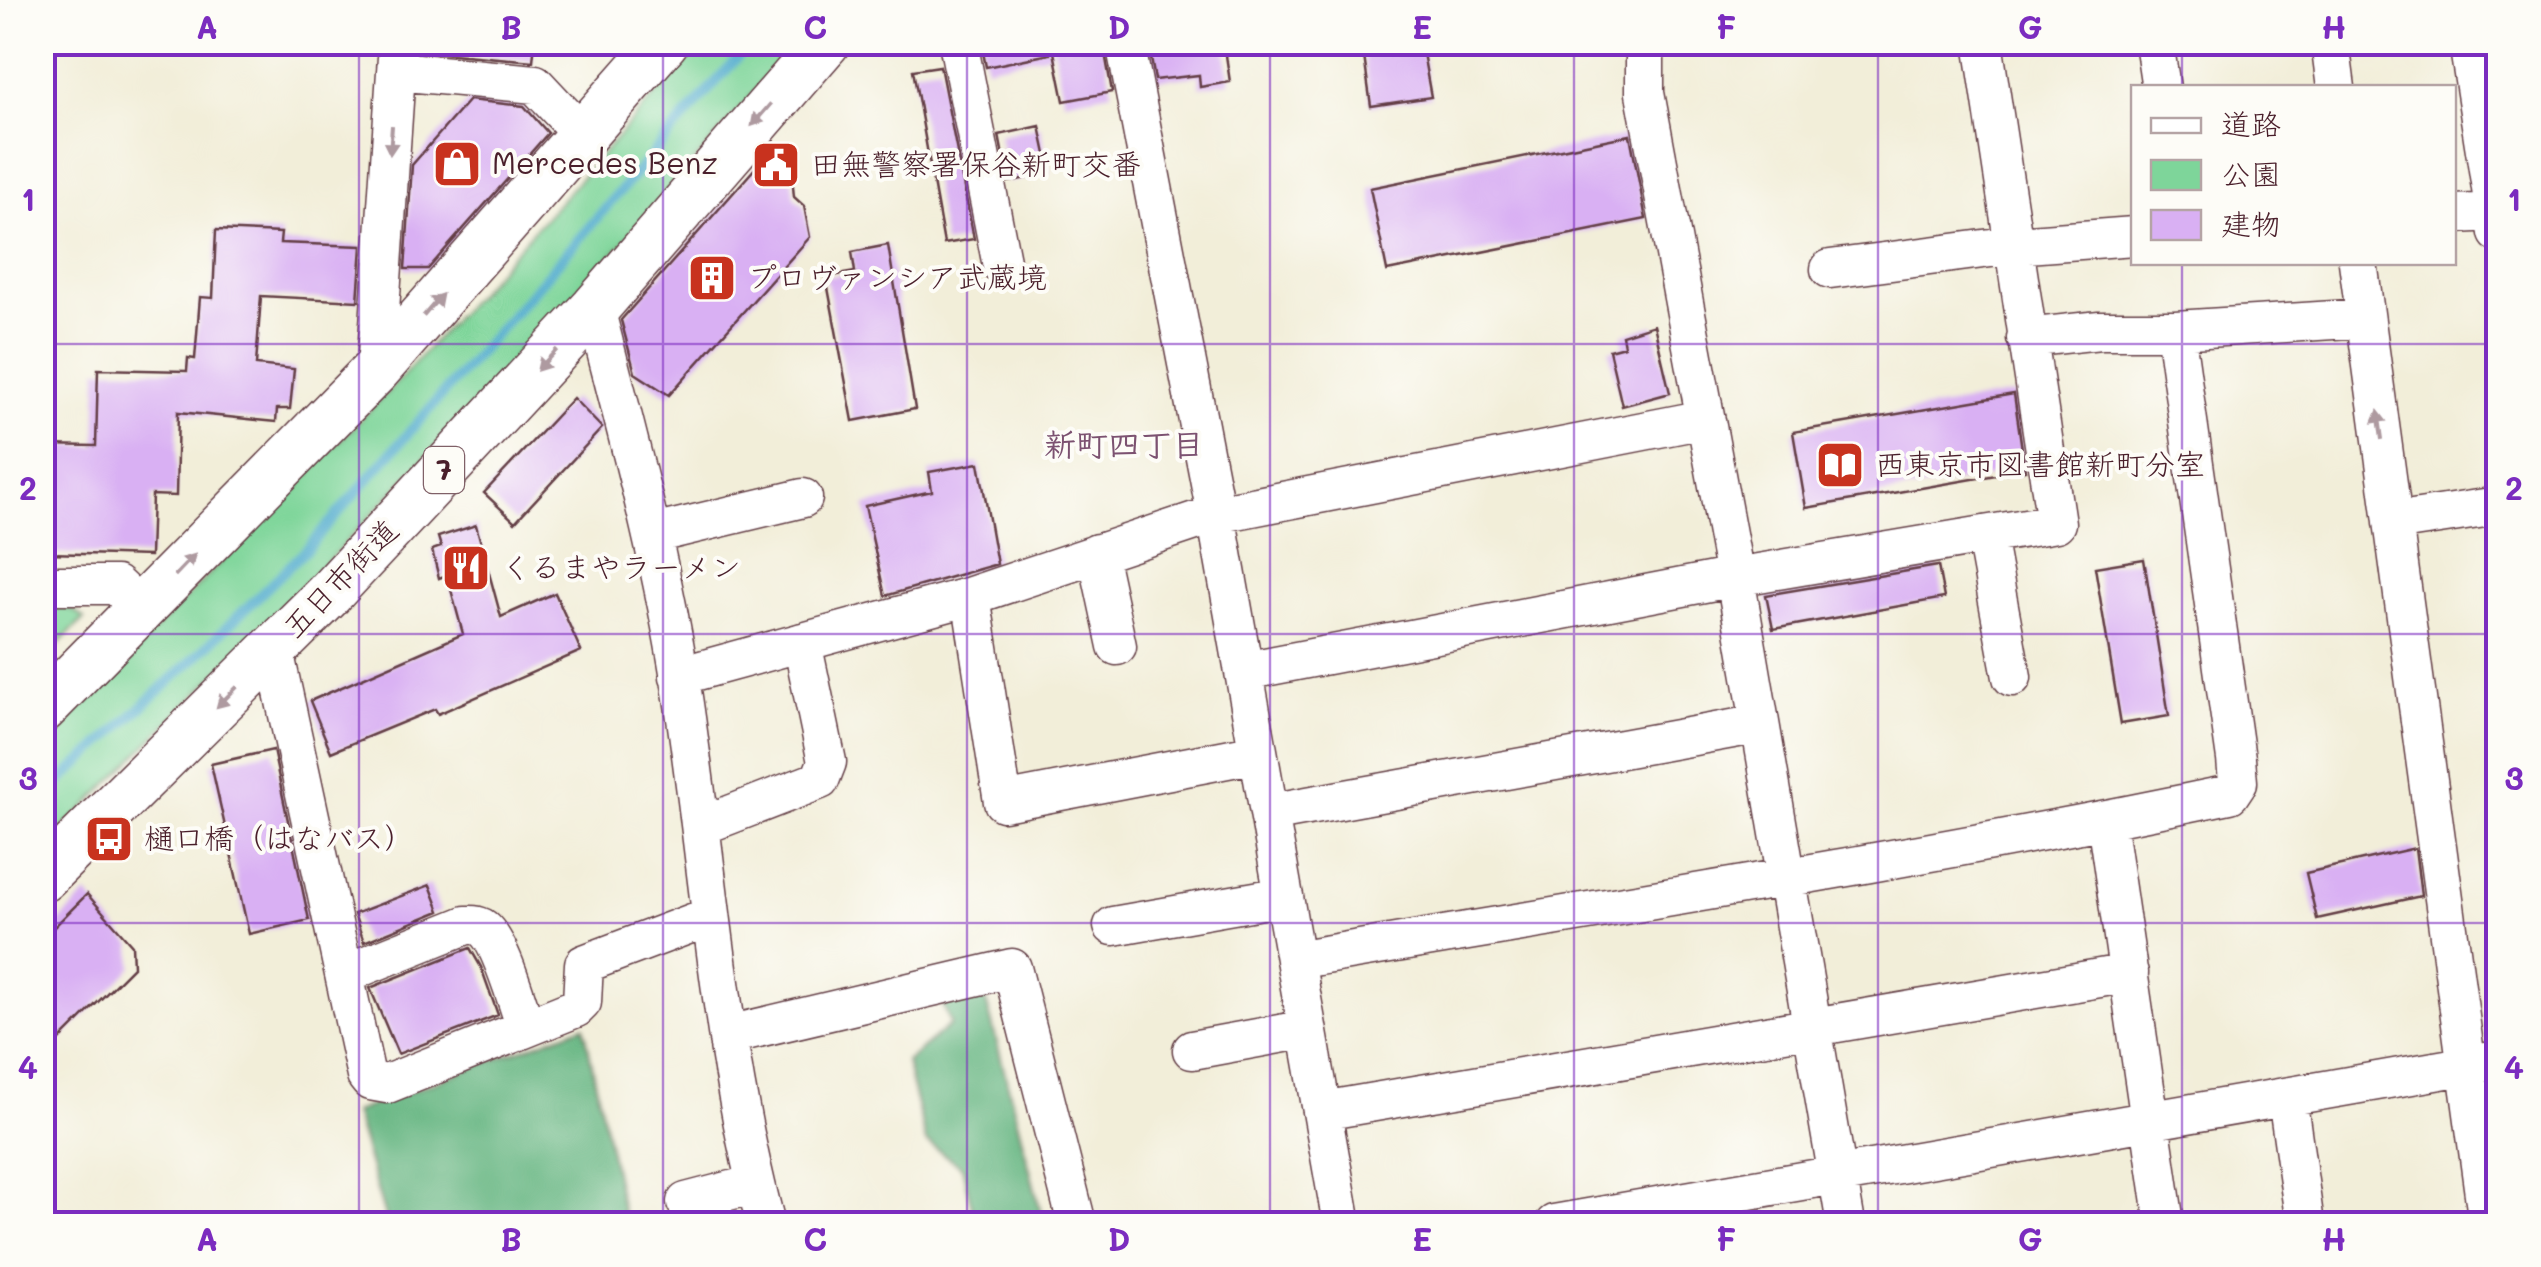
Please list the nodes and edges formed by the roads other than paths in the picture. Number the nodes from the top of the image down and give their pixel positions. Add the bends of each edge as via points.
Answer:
1 (664, 42) edge
2 (826, 42) edge
3 (958, 42) edge
4 (1125, 42) edge
5 (1644, 42) edge
6 (1983, 42) edge
7 (2154, 42) edge
8 (2330, 42) edge
9 (2468, 42) edge
10 (397, 57) edge
11 (2161, 85) edge
12 (2336, 85) edge
13 (582, 134) junction
14 (2456, 214) edge
15 (2497, 219) edge
16 (2131, 236) edge
17 (2014, 245) junction
18 (2358, 265) edge
19 (1002, 266) dead end
20 (1830, 269) dead end
21 (595, 308) junction
22 (2365, 318) junction
23 (2174, 330) junction
24 (2026, 338) junction
25 (376, 370) junction
26 (1705, 419) junction
27 (803, 498) dead end
28 (2498, 506) edge
29 (1216, 514) junction
30 (2394, 522) junction
31 (653, 534) junction
32 (1986, 536) junction
33 (1098, 553) junction
34 (1735, 577) junction
35 (42, 585) edge
36 (971, 596) junction
37 (142, 610) junction
38 (802, 642) junction
39 (1117, 646) dead end
40 (274, 650) junction
41 (1244, 671) junction
42 (680, 676) junction
43 (2012, 678) dead end
44 (42, 709) edge
45 (1760, 724) junction
46 (1258, 752) junction
47 (1269, 813) junction
48 (2106, 820) junction
49 (701, 826) junction
50 (1787, 877) junction
51 (42, 878) edge
52 (1284, 896) junction
53 (711, 916) junction
54 (1112, 926) dead end
55 (1295, 960) junction
56 (2128, 973) junction
57 (344, 974) junction
58 (1812, 1026) junction
59 (526, 1028) junction
60 (1307, 1029) junction
61 (728, 1035) junction
62 (1192, 1050) dead end
63 (2483, 1063) edge
64 (2286, 1097) junction
65 (1322, 1111) junction
66 (2149, 1121) junction
67 (1838, 1176) junction
68 (755, 1184) junction
69 (686, 1202) dead end
70 (766, 1224) edge
71 (1077, 1224) edge
72 (1342, 1224) edge
73 (1554, 1224) edge
74 (1846, 1224) edge
75 (2165, 1224) edge
76 (2305, 1224) edge
77 (2488, 1224) edge

1 - 13 main road
2 -> 21 main road, 五日市街道 / 7
3 - 19 street
4 - 29 street
5 - 26 street via 1646,93
6 - 17 street
7 - 11 street
8 - 12 street
9 - 15 street
10 - 13 street via 535,84
10 -> 25 street
25 -> 13 main road
14 - 15 street
16 - 17 street
17 - 20 street
17 - 24 street
18 - 22 street
21 - 31 street
21 -> 40 main road, 五日市街道 / 7
22 - 23 street
30 -> 22 street
23 - 24 street
23 - 48 street via 2238,782 2230,794
24 - 32 street via 2056,523
37 -> 25 main road
26 - 29 street
26 - 34 street
27 - 31 street
28 - 30 street
29 - 33 street
29 - 41 street
30 - 63 street
31 - 42 street
32 - 34 street
32 - 43 street
33 - 36 street
33 - 39 street
34 - 41 street
34 - 45 street
35 - 37 street via 116,585
36 - 38 street
36 - 46 street via 1003,802
37 - 44 main road
38 - 42 street
38 - 49 street via 825,772 820,780
40 -> 51 main road, 五日市街道 / 7
40 - 57 street
41 - 46 street
42 - 49 street
45 - 47 street
45 - 50 street
46 - 47 street
47 - 52 street
48 - 50 street
48 - 56 street
49 - 53 street
50 - 55 street
50 - 58 street
52 - 54 street
52 - 55 street
53 - 59 street via 584,964 582,1002
53 - 61 street
55 - 60 street
56 - 58 street
56 - 66 street
57 - 59 street via 476,925 496,948
57 - 59 street via 366,1076 378,1085
58 - 65 street
58 - 67 street
60 - 62 street
60 - 65 street
61 - 68 street
61 - 71 street via 1012,968
63 - 64 street
63 - 77 street
64 - 66 street
64 - 76 street
65 - 72 street
66 - 67 street
66 - 75 street
67 - 73 street
67 - 74 street
68 - 69 street
68 - 70 street

